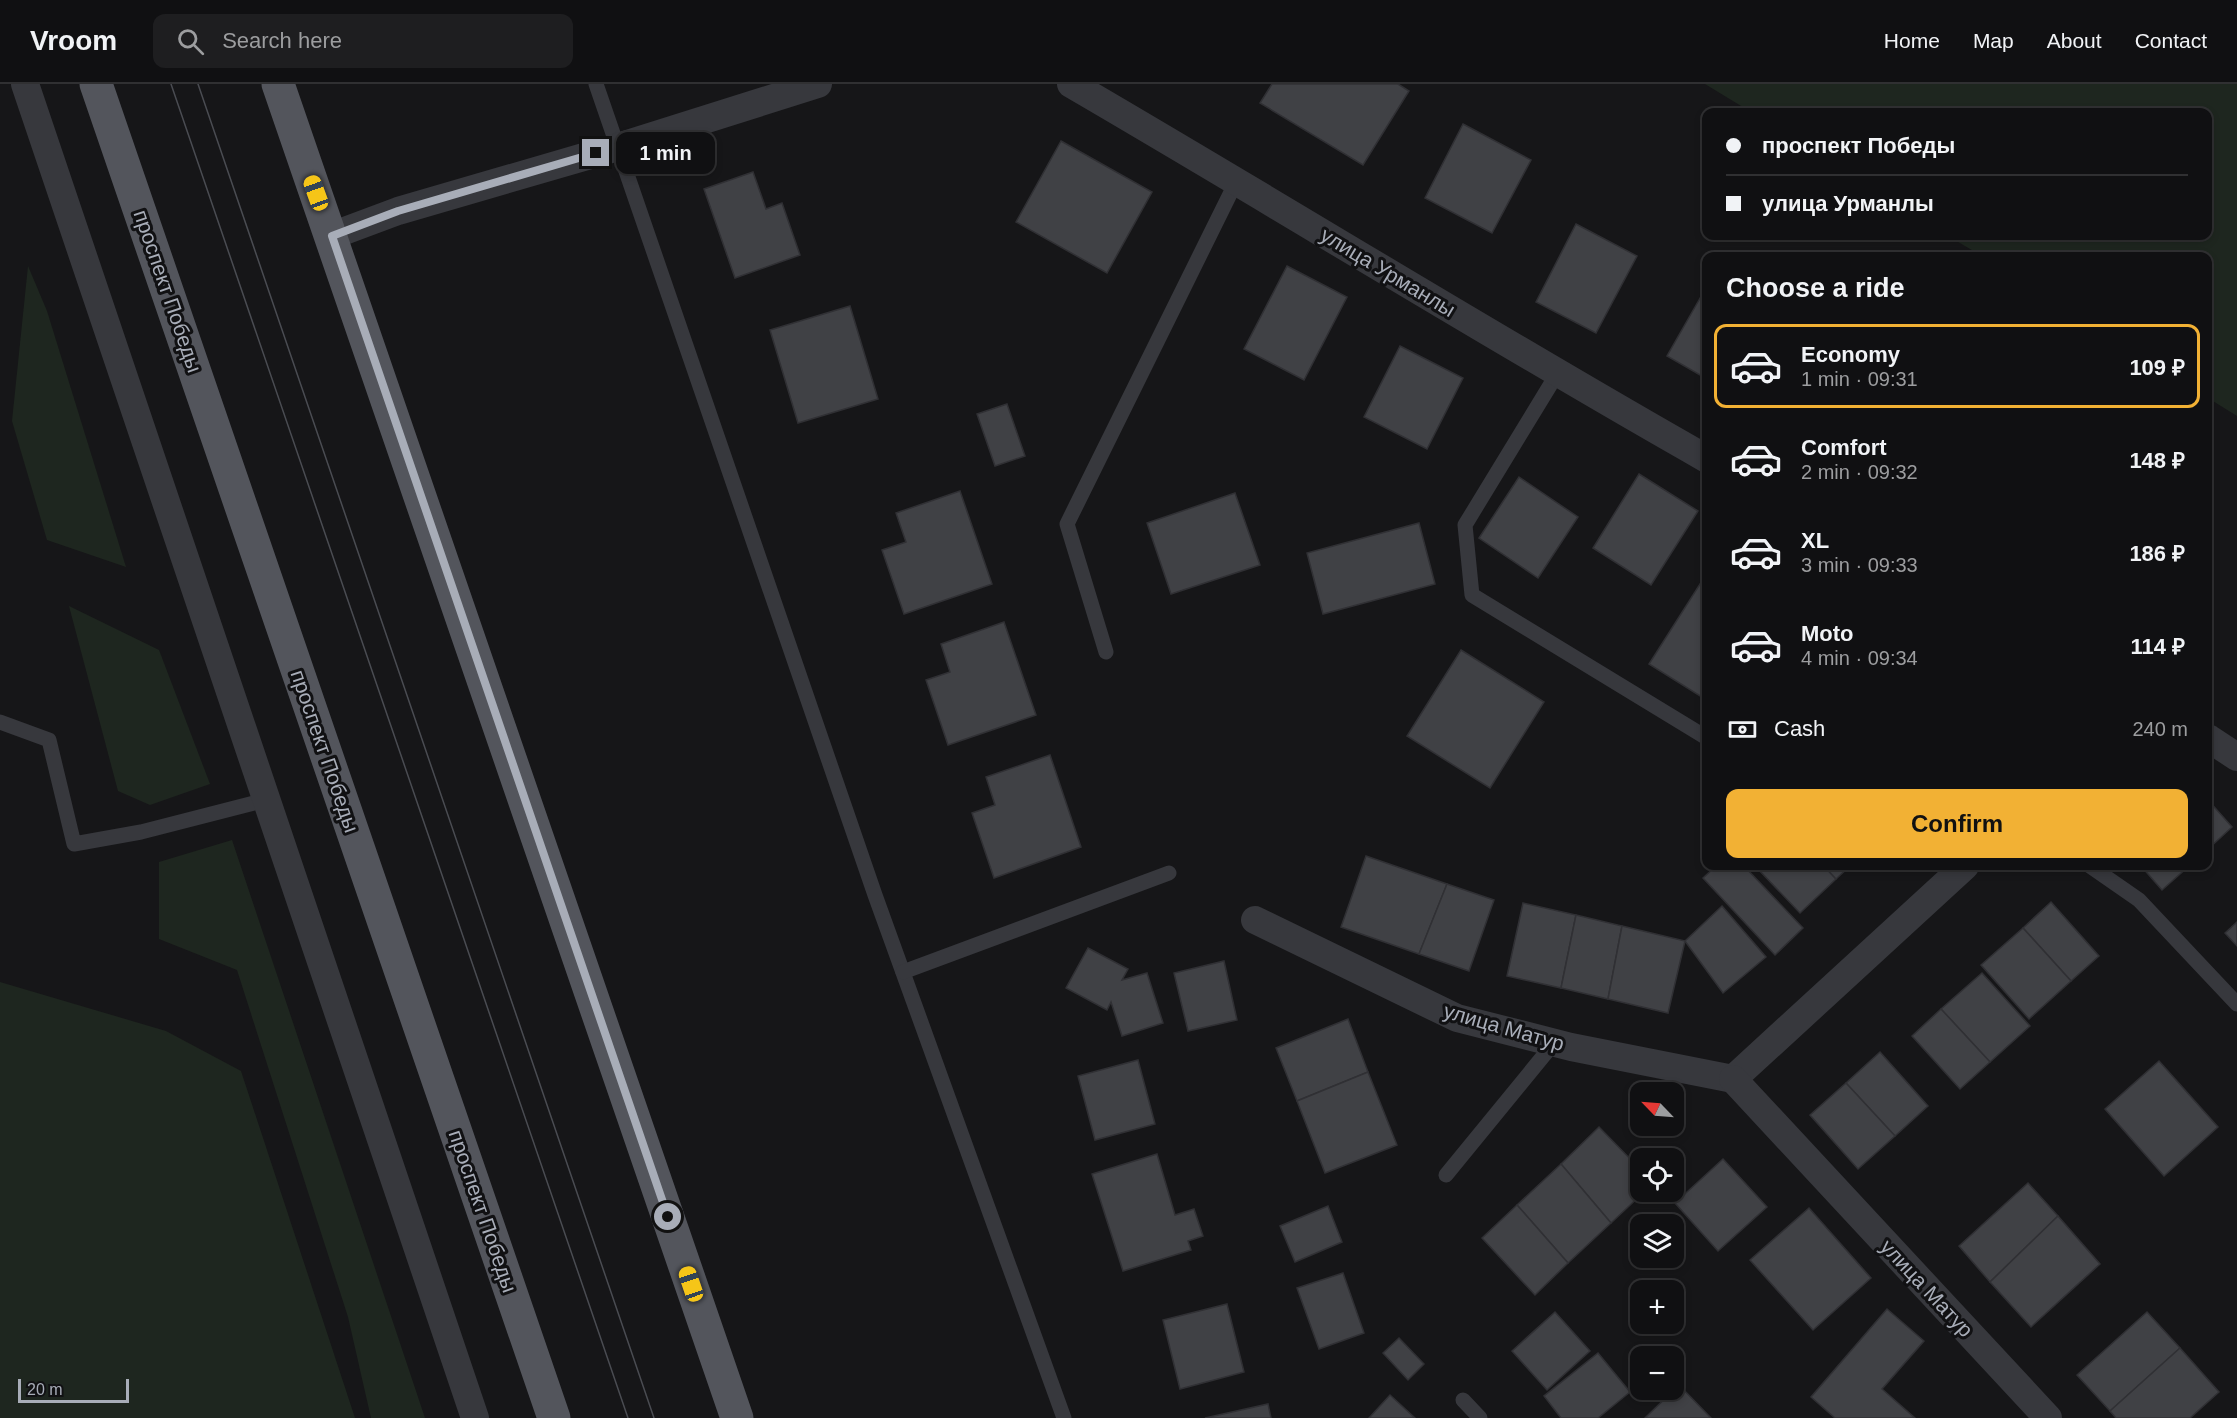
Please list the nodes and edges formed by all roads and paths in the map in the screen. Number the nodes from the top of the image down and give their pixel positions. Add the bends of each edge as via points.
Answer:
1 (25, 84) edge
2 (96, 84) edge
3 (278, 84) edge
4 (596, 84) edge
5 (818, 84) edge
6 (1071, 84) edge
7 (618, 147) junction
8 (1237, 180) junction
9 (332, 236) junction
10 (1557, 374) junction
11 (1702, 456) edge
12 (1106, 652) dead end
13 (0, 722) edge
14 (1702, 735) edge
15 (2212, 741) edge
16 (2237, 757) edge
17 (266, 800) junction
18 (1961, 870) edge
19 (2096, 870) edge
20 (1169, 873) dead end
21 (1256, 920) dead end
22 (903, 972) junction
23 (2237, 1004) edge
24 (1554, 1043) junction
25 (1733, 1079) junction
26 (1446, 1175) dead end
27 (1463, 1400) dead end
28 (475, 1418) edge
29 (554, 1418) edge
30 (737, 1418) edge
31 (1064, 1418) edge
32 (1480, 1418) edge
33 (2048, 1418) edge

1 - 17 street
2 - 29 main road, проспект Победы
3 - 9 main road
4 - 7 lane
5 - 7 street
6 - 8 street, улица Урманлы
7 - 9 street via 398,211
7 - 22 lane
8 - 10 street, улица Урманлы
8 - 12 lane via 1067,525
9 - 30 main road
10 - 11 street, улица Урманлы
10 - 14 lane via 1466,525 1472,595
13 - 17 lane via 49,740 74,844 141,832
15 - 16 street
17 - 28 street
18 - 25 street
19 - 23 lane via 2139,900
20 - 22 lane
21 - 24 street, улица Матур via 1457,1018
22 - 31 lane
24 - 25 street, улица Матур
24 - 26 lane
25 - 33 street, улица Матур
27 - 32 lane

